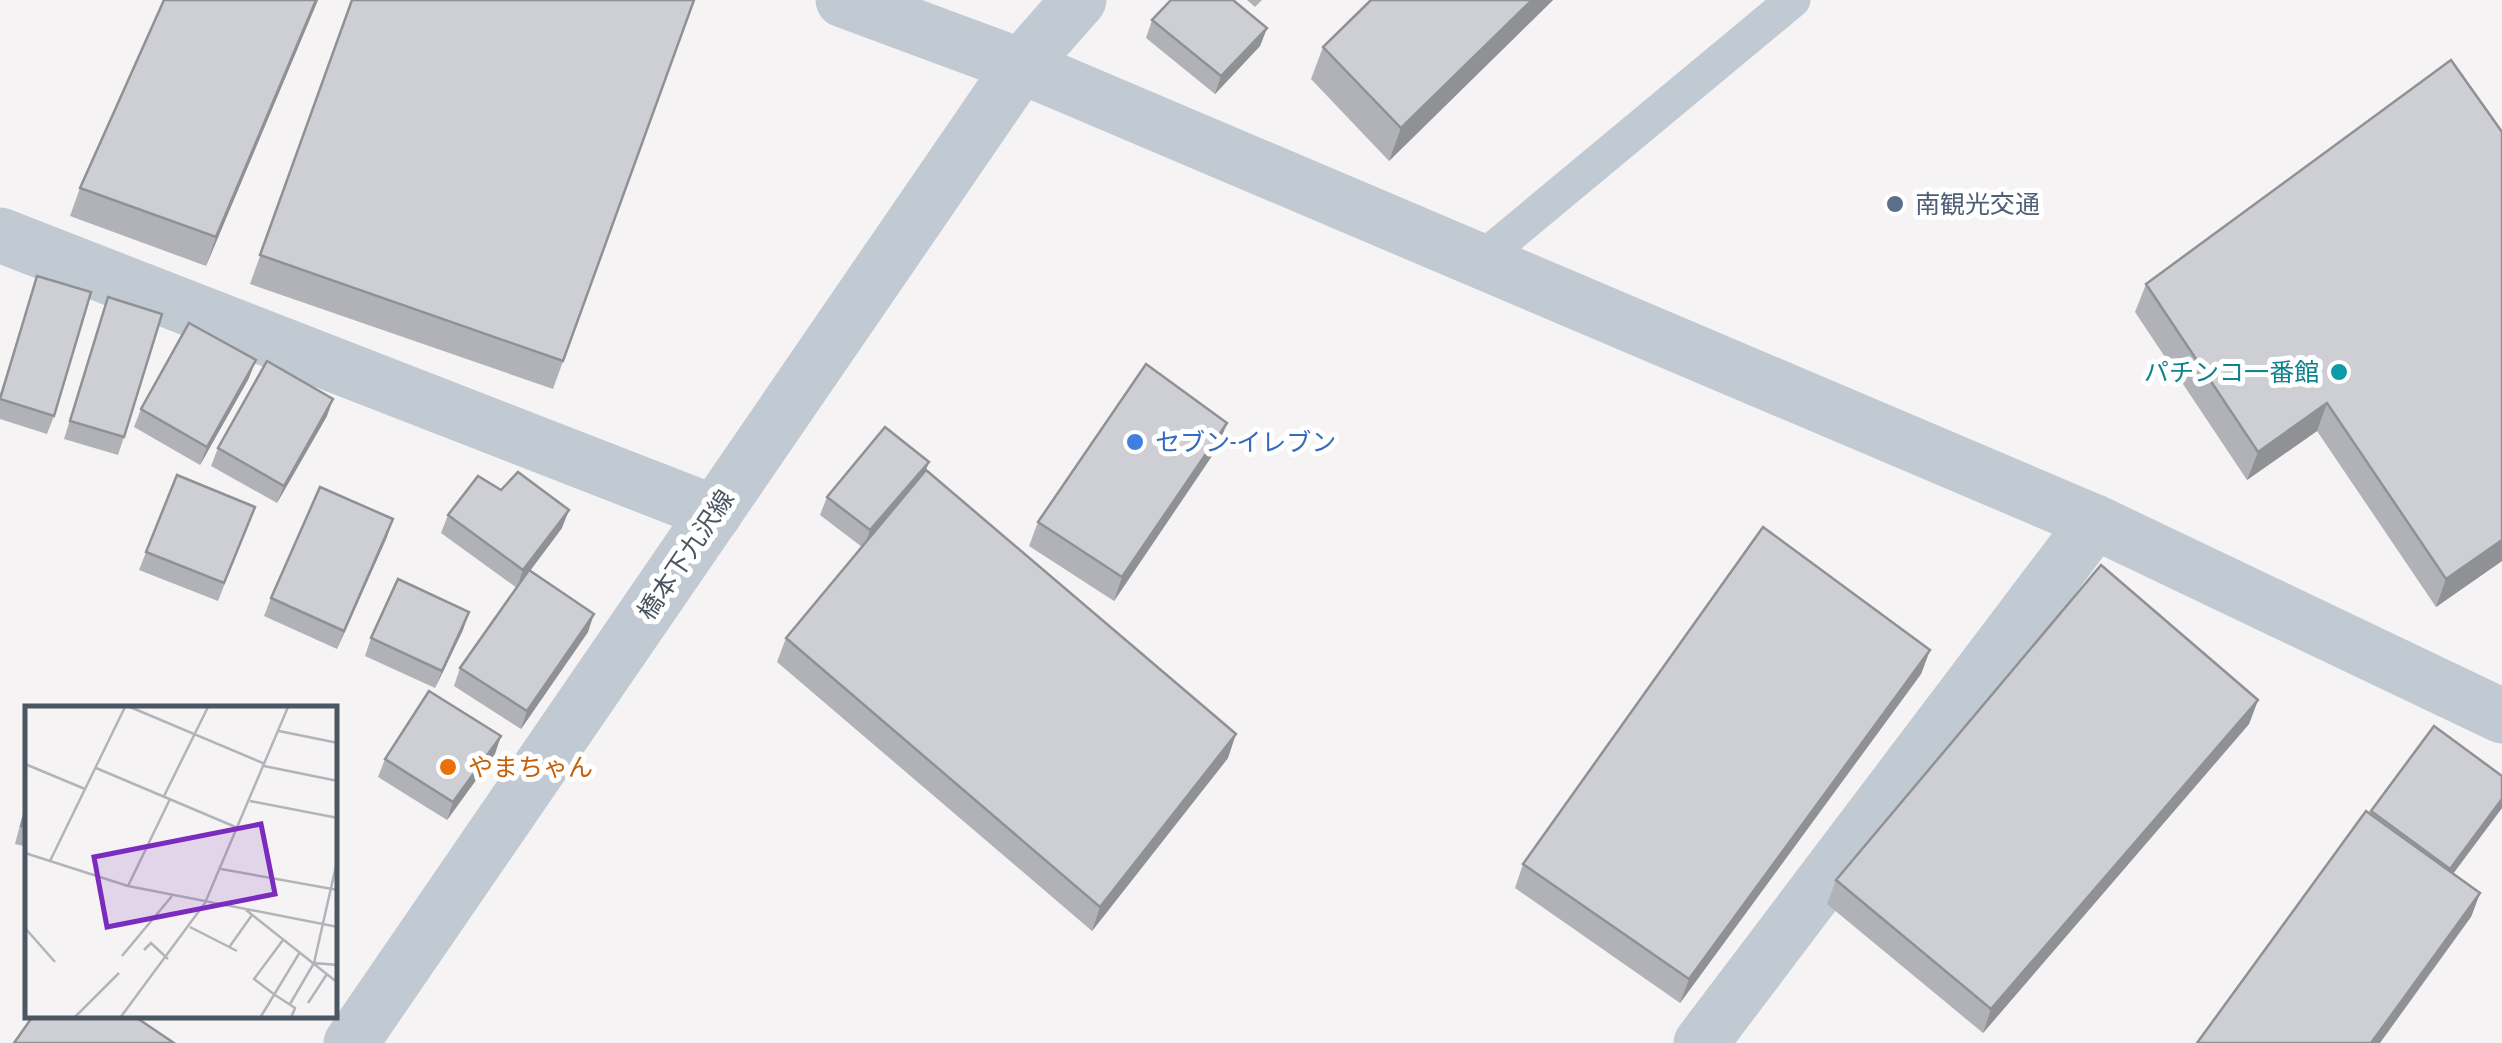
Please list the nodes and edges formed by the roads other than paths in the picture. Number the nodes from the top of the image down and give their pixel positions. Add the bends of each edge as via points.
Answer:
1 (843, 0) edge
2 (1080, 0) edge
3 (1793, 0) edge
4 (1021, 66) junction
5 (0, 235) edge
6 (1479, 261) junction
7 (715, 513) junction
8 (2096, 522) junction
9 (2502, 716) edge
10 (350, 1043) edge
11 (1701, 1043) edge

1 - 4 street
2 - 4 street, 橋本下九沢線
3 - 6 lane
4 - 6 street
4 - 7 street, 橋本下九沢線
5 - 7 street
6 - 8 street
7 - 10 street, 橋本下九沢線
8 - 9 street
8 - 11 street

